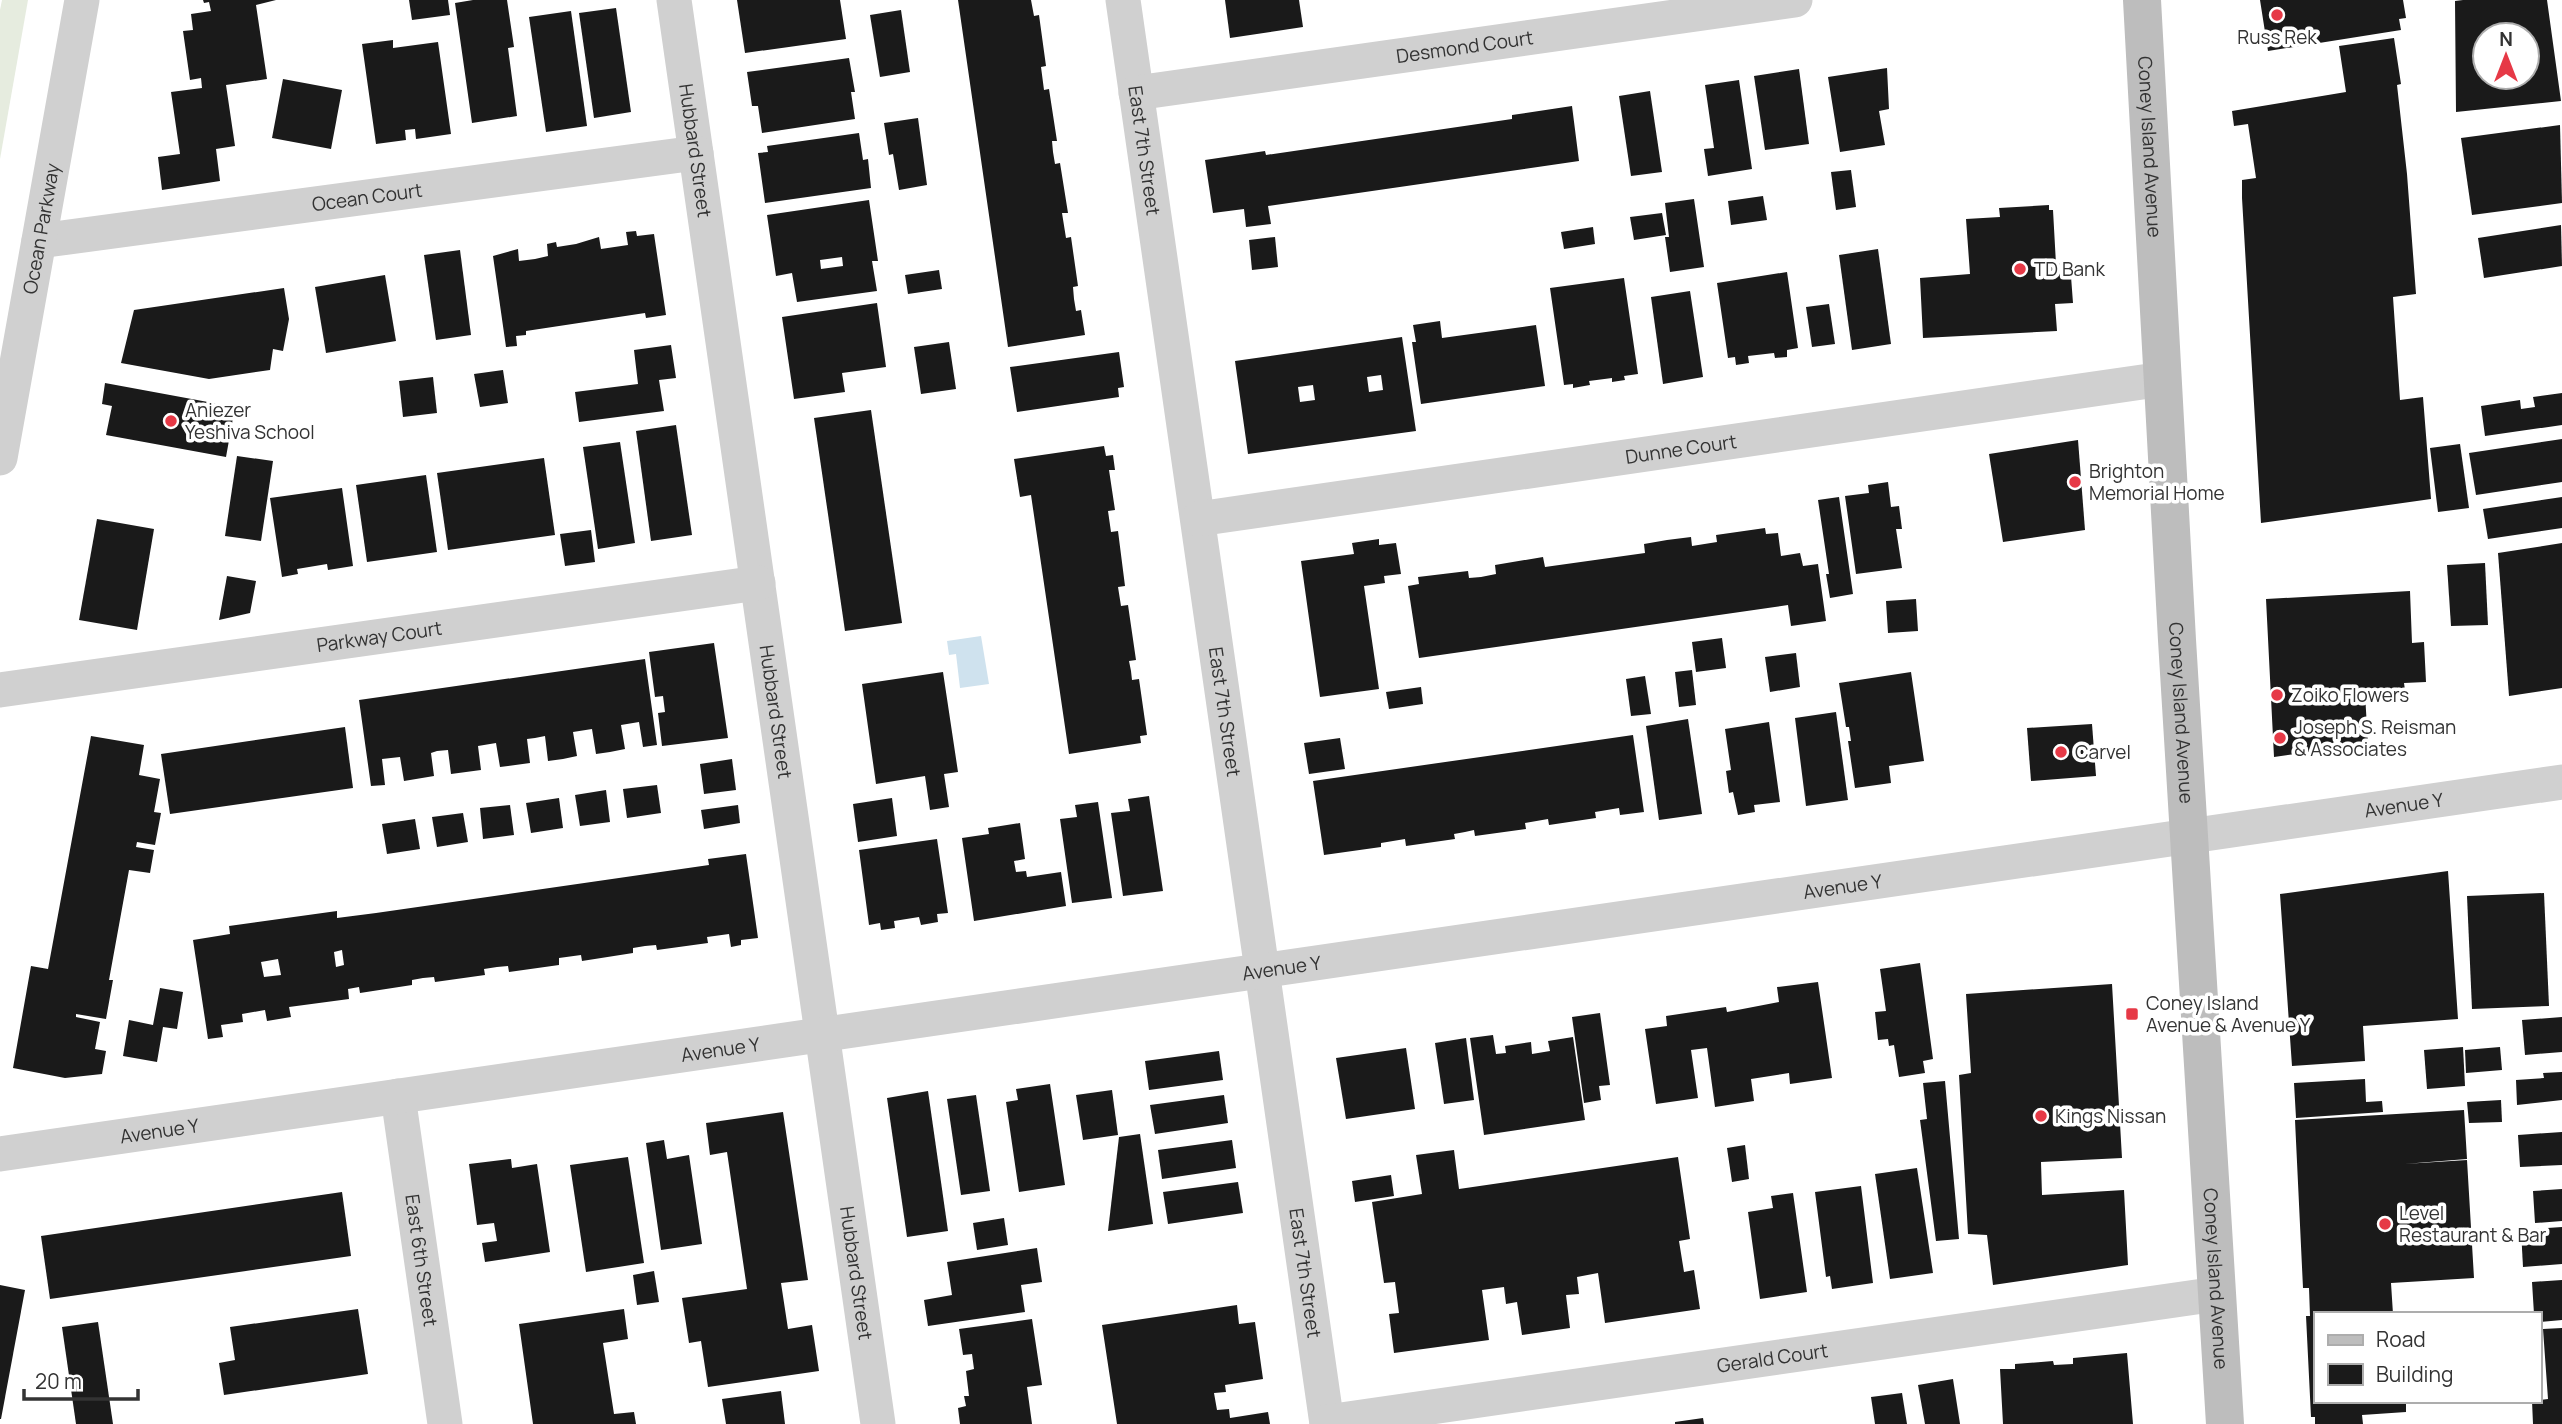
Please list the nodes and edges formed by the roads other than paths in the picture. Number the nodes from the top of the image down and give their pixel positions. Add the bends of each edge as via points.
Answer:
1 (82, 0) edge
2 (674, 0) edge
3 (1123, 0) edge
4 (1795, 0) edge
5 (2142, 0) edge
6 (1136, 93) junction
7 (696, 153) junction
8 (39, 241) junction
9 (2163, 379) junction
10 (0, 458) edge
11 (1198, 519) junction
12 (758, 583) junction
13 (0, 690) edge
14 (2562, 782) edge
15 (2189, 837) junction
16 (1263, 970) junction
17 (822, 1034) junction
18 (398, 1096) junction
19 (0, 1154) edge
20 (2217, 1294) junction
21 (1327, 1423) edge
22 (445, 1424) edge
23 (878, 1424) edge
24 (2225, 1424) edge

1 - 8 street, Ocean Parkway
2 - 7 street, Hubbard Street
3 - 6 street, East 7th Street
4 - 6 street, Desmond Court
5 - 9 main road, Coney Island Avenue
6 - 11 street, East 7th Street
7 - 8 street, Ocean Court
7 - 12 street, Hubbard Street
8 - 10 street, Ocean Parkway
9 - 11 street, Dunne Court
9 - 15 main road, Coney Island Avenue
11 - 16 street, East 7th Street
12 - 13 street, Parkway Court
12 - 17 street, Hubbard Street
14 - 15 street, Avenue Y
15 - 16 street, Avenue Y
15 - 20 main road, Coney Island Avenue
16 - 17 street, Avenue Y
16 - 21 street, East 7th Street
17 - 18 street, Avenue Y
17 - 23 street, Hubbard Street
18 - 19 street, Avenue Y
18 - 22 street, East 6th Street
20 - 21 street, Gerald Court
20 - 24 main road, Coney Island Avenue

